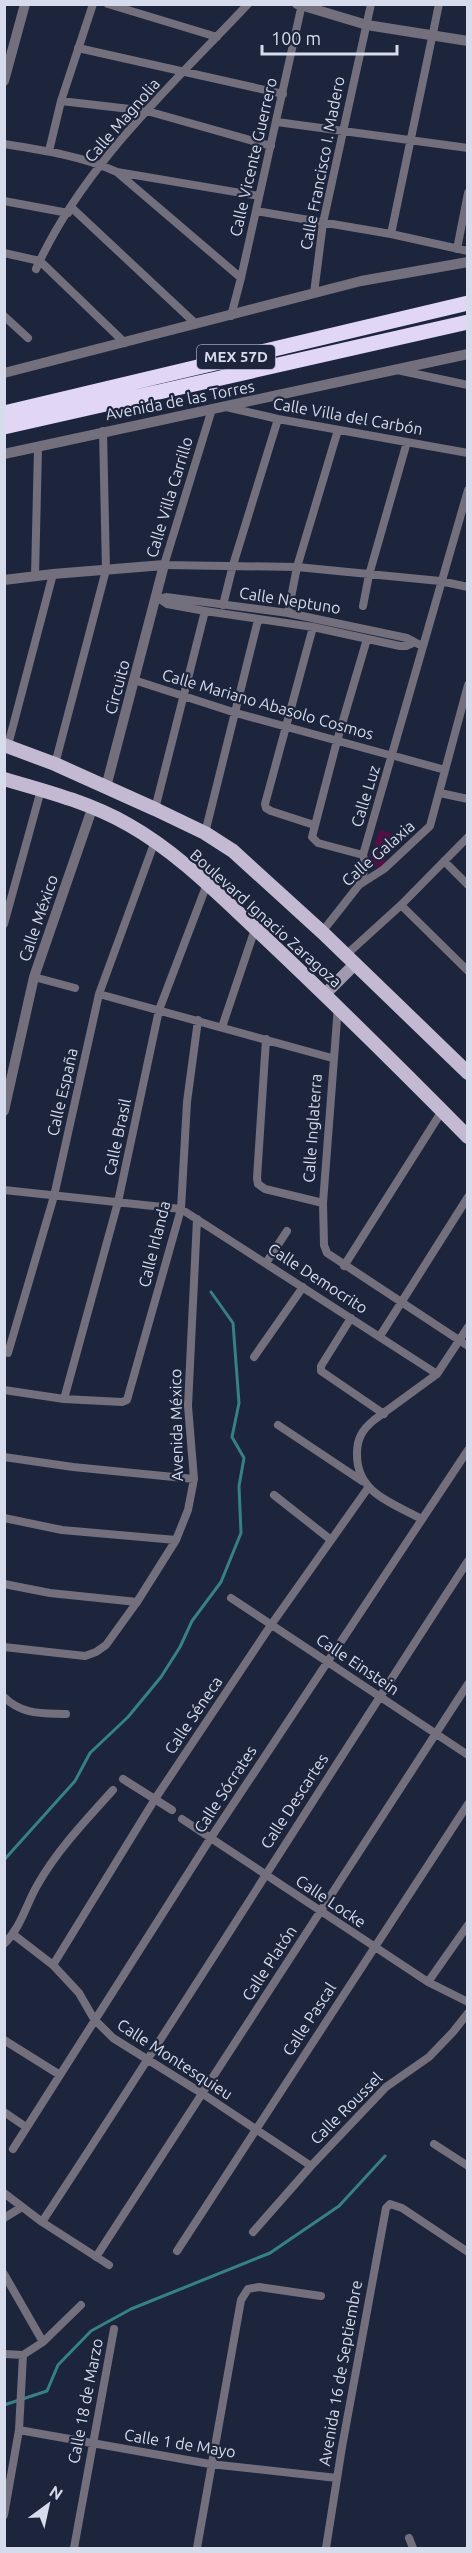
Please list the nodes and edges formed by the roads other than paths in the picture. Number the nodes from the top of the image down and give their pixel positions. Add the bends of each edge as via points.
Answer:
1 (25, 4) edge
2 (93, 4) edge
3 (108, 4) edge
4 (248, 4) edge
5 (371, 4) edge
6 (439, 4) edge
7 (300, 5) edge
8 (367, 25) junction
9 (432, 35) junction
10 (218, 37) junction
11 (468, 41) edge
12 (78, 48) junction
13 (184, 72) junction
14 (4, 81) edge
15 (283, 94) junction
16 (61, 101) junction
17 (147, 111) junction
18 (277, 122) junction
19 (342, 132) junction
20 (409, 140) junction
21 (4, 144) edge
22 (271, 146) junction
23 (468, 148) edge
24 (49, 151) junction
25 (102, 165) junction
26 (117, 172) junction
27 (468, 193) edge
28 (259, 196) junction
29 (4, 201) edge
30 (70, 210) junction
31 (256, 211) junction
32 (323, 223) junction
33 (391, 234) junction
34 (457, 249) junction
35 (468, 251) edge
36 (4, 253) edge
37 (468, 262) edge
38 (38, 265) junction
39 (241, 278) junction
40 (314, 293) junction
41 (468, 303) edge
42 (4, 316) edge
43 (231, 316) junction
44 (468, 322) edge
45 (196, 324) junction
46 (28, 338) dead end
47 (125, 343) junction
48 (468, 354) edge
49 (394, 370) junction
50 (4, 373) edge
51 (468, 385) edge
52 (224, 407) junction
53 (212, 409) junction
54 (4, 413) edge
55 (278, 419) junction
56 (4, 427) edge
57 (338, 430) junction
58 (103, 431) junction
59 (407, 442) junction
60 (38, 448) junction
61 (468, 453) edge
62 (4, 454) edge
63 (468, 490) edge
64 (164, 565) junction
65 (233, 565) junction
66 (297, 567) junction
67 (106, 570) junction
68 (53, 574) junction
69 (369, 575) junction
70 (35, 576) junction
71 (4, 580) edge
72 (440, 581) junction
73 (468, 587) edge
74 (158, 598) junction
75 (223, 605) junction
76 (363, 606) dead end
77 (205, 611) junction
78 (288, 613) junction
79 (258, 620) junction
80 (313, 627) junction
81 (367, 639) junction
82 (417, 644) junction
83 (134, 680) junction
84 (468, 685) edge
85 (185, 696) junction
86 (236, 713) junction
87 (287, 727) junction
88 (337, 741) junction
89 (6, 745) edge
90 (395, 756) junction
91 (55, 764) junction
92 (445, 770) junction
93 (4, 779) edge
94 (106, 787) junction
95 (41, 790) junction
96 (440, 793) junction
97 (468, 799) edge
98 (92, 808) junction
99 (155, 809) junction
100 (314, 825) junction
101 (205, 833) junction
102 (468, 837) edge
103 (155, 841) junction
104 (363, 855) junction
105 (444, 861) junction
106 (207, 884) junction
107 (359, 885) junction
108 (468, 885) edge
109 (401, 905) junction
110 (4, 924) edge
111 (255, 929) junction
112 (322, 932) junction
113 (351, 960) junction
114 (468, 971) edge
115 (34, 977) junction
116 (75, 988) dead end
117 (99, 994) junction
118 (325, 994) junction
119 (338, 1005) junction
120 (159, 1010) junction
121 (198, 1020) junction
122 (222, 1027) junction
123 (266, 1039) junction
124 (332, 1058) junction
125 (468, 1073) edge
126 (4, 1111) edge
127 (442, 1111) junction
128 (468, 1137) edge
129 (4, 1190) edge
130 (54, 1196) junction
131 (468, 1197) edge
132 (118, 1202) junction
133 (323, 1203) junction
134 (181, 1209) junction
135 (197, 1219) junction
136 (287, 1231) dead end
137 (266, 1263) junction
138 (344, 1266) junction
139 (303, 1287) junction
140 (401, 1303) junction
141 (351, 1318) junction
142 (468, 1327) edge
143 (380, 1336) junction
144 (459, 1341) junction
145 (468, 1346) edge
146 (8, 1353) dead end
147 (254, 1357) dead end
148 (437, 1374) junction
149 (4, 1390) edge
150 (64, 1399) junction
151 (384, 1414) junction
152 (278, 1425) dead end
153 (468, 1450) edge
154 (4, 1457) edge
155 (194, 1479) junction
156 (365, 1485) junction
157 (274, 1494) dead end
158 (4, 1518) edge
159 (422, 1519) junction
160 (176, 1540) junction
161 (331, 1540) junction
162 (468, 1561) edge
163 (4, 1584) edge
164 (231, 1598) dead end
165 (137, 1602) junction
166 (271, 1625) junction
167 (4, 1647) edge
168 (326, 1662) junction
169 (468, 1684) edge
170 (4, 1697) edge
171 (379, 1697) junction
172 (66, 1714) dead end
173 (435, 1734) junction
174 (468, 1755) edge
175 (123, 1779) dead end
176 (114, 1790) dead end
177 (155, 1799) junction
178 (468, 1804) edge
179 (172, 1810) dead end
180 (182, 1819) dead end
181 (210, 1839) junction
182 (265, 1874) junction
183 (320, 1912) junction
184 (468, 1925) edge
185 (14, 1935) junction
186 (4, 1944) edge
187 (374, 1947) junction
188 (53, 1965) junction
189 (428, 1982) junction
190 (468, 2002) edge
191 (468, 2013) edge
192 (94, 2019) junction
193 (4, 2040) edge
194 (149, 2060) junction
195 (60, 2075) junction
196 (203, 2094) junction
197 (4, 2112) edge
198 (26, 2127) junction
199 (256, 2129) junction
200 (434, 2144) dead end
201 (13, 2149) dead end
202 (311, 2166) junction
203 (468, 2166) edge
204 (4, 2193) edge
205 (22, 2207) junction
206 (4, 2218) edge
207 (42, 2222) junction
208 (253, 2232) dead end
209 (177, 2251) dead end
210 (468, 2252) edge
211 (96, 2257) junction
212 (109, 2265) dead end
213 (4, 2274) edge
214 (321, 2295) dead end
215 (81, 2306) dead end
216 (114, 2329) dead end
217 (43, 2342) junction
218 (4, 2354) edge
219 (23, 2355) junction
220 (19, 2430) junction
221 (91, 2444) junction
222 (210, 2464) junction
223 (337, 2478) junction
224 (4, 2515) edge
225 (409, 2538) dead end
226 (74, 2548) edge
227 (197, 2548) edge
228 (326, 2548) edge
229 (413, 2548) edge

1 - 14 street
2 - 12 street
3 - 10 street
4 - 10 street, Calle Magnolia
5 - 8 street, Calle Francisco I. Madero
6 - 9 street
7 - 8 street
7 - 15 street, Calle Vicente Guerrero
8 - 9 street
8 - 19 street, Calle Francisco I. Madero
9 - 11 street
9 - 20 street
10 - 13 street, Calle Magnolia
12 - 13 street
12 - 16 street
13 - 15 street
13 - 17 street, Calle Magnolia
15 - 18 street, Calle Vicente Guerrero
16 - 17 street
16 - 24 street
17 - 22 street
17 - 25 street, Calle Magnolia
18 - 19 street
18 - 22 street, Calle Vicente Guerrero
19 - 20 street
19 - 32 street, Calle Francisco I. Madero
20 - 23 street
20 - 33 street
21 - 24 street
22 - 28 street, Calle Vicente Guerrero
24 - 25 street
25 - 26 street
25 - 30 street, Calle Magnolia
26 - 28 street
26 - 39 street
27 - 34 street
28 - 31 street, Calle Vicente Guerrero
29 - 30 street
30 - 38 street, Calle Magnolia
30 - 45 street
31 - 32 street
31 - 39 street, Calle Vicente Guerrero
32 - 33 street
32 - 40 street, Calle Francisco I. Madero
33 - 34 street
34 - 35 street
36 - 38 street
37 - 40 street
38 - 47 street
39 - 43 street, Calle Vicente Guerrero
40 - 43 street
41 - 54 highway, MEX 57D
42 - 46 street
43 - 45 street
44 - 56 highway, MEX 57D
45 - 47 street
47 - 50 street
48 - 49 street, Avenida de las Torres
49 - 51 street
49 - 52 street, Avenida de las Torres
52 - 53 street, Avenida de las Torres
52 - 55 street, Calle Villa del Carbón
53 - 58 street, Avenida de las Torres
53 - 64 street, Calle Villa Carrillo
55 - 57 street, Calle Villa del Carbón
55 - 65 street
57 - 59 street, Calle Villa del Carbón
57 - 66 street
58 - 60 street, Avenida de las Torres
58 - 67 street
59 - 61 street, Calle Villa del Carbón
59 - 69 street
60 - 62 street, Avenida de las Torres
60 - 70 street
63 - 72 street, Calle Luz
64 - 65 street
64 - 67 street
64 - 74 street, Calle Villa Carrillo
65 - 66 street
65 - 75 street
66 - 69 street
66 - 78 street
67 - 68 street
67 - 91 street
68 - 70 street
68 - 89 street
69 - 72 street
69 - 76 street
70 - 71 street
72 - 73 street
72 - 82 street, Calle Luz
74 - 75 street, Calle Neptuno
74 - 77 street, Calle Neptuno via 167,604
74 - 83 street, Circuito
75 - 78 street, Calle Neptuno
77 - 79 street, Calle Neptuno
77 - 85 street
78 - 82 street, Calle Neptuno via 407,638
79 - 80 street, Calle Neptuno
79 - 86 street
80 - 81 street, Calle Neptuno
80 - 87 street
81 - 82 street, Calle Neptuno via 406,646
81 - 88 street
82 - 90 street, Calle Luz
83 - 85 street, Calle Mariano Abasolo Cosmos
83 - 94 street, Circuito
84 - 92 street, Calle Galaxia
85 - 86 street, Calle Mariano Abasolo Cosmos
85 - 99 street
86 - 87 street, Calle Mariano Abasolo Cosmos
86 - 101 street
87 - 88 street, Calle Mariano Abasolo Cosmos
87 - 100 street via 266,808
88 - 90 street, Calle Mariano Abasolo Cosmos
88 - 100 street
89 - 91 main road, Boulevard Ignacio Zaragoza
90 - 92 street, Calle Mariano Abasolo Cosmos
90 - 104 street, Calle Luz
91 - 94 main road, Boulevard Ignacio Zaragoza
92 - 96 street, Calle Galaxia
93 - 95 main road, Boulevard Ignacio Zaragoza
94 - 99 main road, Boulevard Ignacio Zaragoza
95 - 98 main road, Boulevard Ignacio Zaragoza
95 - 110 street
96 - 97 street
96 - 107 street, Calle Galaxia via 426,832
98 - 103 main road, Boulevard Ignacio Zaragoza
98 - 115 street, Calle México
99 - 101 main road, Boulevard Ignacio Zaragoza
100 - 104 street via 314,841
101 - 112 main road, Boulevard Ignacio Zaragoza via 233,851
102 - 105 street
103 - 106 main road, Boulevard Ignacio Zaragoza
103 - 117 street, Calle España
104 - 107 street, Calle Luz via 366,866
105 - 108 street
105 - 109 street
106 - 111 main road, Boulevard Ignacio Zaragoza
106 - 120 street, Calle Brasil
107 - 112 street, Calle Galaxia
109 - 113 street
109 - 114 street
111 - 118 main road, Boulevard Ignacio Zaragoza
111 - 122 street
112 - 113 main road, Boulevard Ignacio Zaragoza
113 - 118 main road
113 - 125 main road, Boulevard Ignacio Zaragoza
115 - 116 street
115 - 126 street, Calle México
117 - 120 street
117 - 130 street, Calle España
118 - 119 main road, Boulevard Ignacio Zaragoza
119 - 124 street, Calle Inglaterra
119 - 127 main road, Boulevard Ignacio Zaragoza
120 - 121 street
120 - 132 street, Calle Brasil
121 - 122 street
121 - 134 street, Calle Irlanda via 187,1102
122 - 123 street
123 - 124 street
123 - 133 street via 258,1184
124 - 133 street, Calle Inglaterra
127 - 128 main road, Boulevard Ignacio Zaragoza
127 - 138 street
129 - 130 street
130 - 132 street
130 - 146 street, Calle España
131 - 140 street
132 - 134 street
132 - 150 street, Calle Brasil
133 - 138 street, Calle Inglaterra via 324,1245
134 - 135 street, Calle Democrito
134 - 150 street, Calle Irlanda via 127,1400
135 - 137 street, Calle Democrito
135 - 155 street, Avenida México via 188,1406
136 - 137 street
137 - 139 street, Calle Democrito
138 - 140 street
139 - 141 street, Calle Democrito
139 - 147 street
140 - 143 street
140 - 144 street
141 - 143 street, Calle Democrito
141 - 151 street via 321,1371
142 - 144 street
143 - 148 street, Calle Democrito
144 - 145 street
144 - 148 street
148 - 151 street
149 - 150 street
151 - 156 street via 364,1429 359,1438 357,1459
152 - 156 street
153 - 159 street, Calle Sócrates
154 - 155 street
155 - 160 street, Avenida México via 188,1510
156 - 159 street
156 - 161 street, Calle Séneca
157 - 161 street
158 - 160 street via 62,1530
159 - 168 street, Calle Sócrates
160 - 165 street, Avenida México
161 - 166 street, Calle Séneca
162 - 171 street, Calle Descartes
163 - 165 street
164 - 166 street, Calle Einstein
165 - 167 street, Avenida México via 106,1645 85,1656
166 - 168 street, Calle Einstein
166 - 177 street, Calle Séneca
168 - 171 street, Calle Einstein
168 - 181 street, Calle Sócrates
169 - 173 street, Calle Platón
170 - 172 street via 27,1712
171 - 173 street, Calle Einstein
171 - 182 street, Calle Descartes
173 - 174 street, Calle Einstein
173 - 183 street, Calle Platón
175 - 177 street
176 - 185 street via 52,1861
177 - 179 street
177 - 188 street, Calle Séneca
178 - 187 street, Calle Pascal
180 - 181 street, Calle Locke
181 - 182 street, Calle Locke
181 - 192 street, Calle Sócrates
182 - 183 street, Calle Locke
182 - 194 street, Calle Descartes
183 - 187 street, Calle Locke
183 - 196 street, Calle Platón
184 - 189 street
185 - 186 street
185 - 188 street, Calle Montesquieu
187 - 189 street, Calle Locke
187 - 199 street, Calle Pascal
188 - 192 street, Calle Montesquieu via 79,1993
189 - 190 street, Calle Locke
191 - 202 street, Calle Roussel via 429,2056 387,2087
192 - 194 street, Calle Montesquieu via 113,2038
192 - 195 street, Calle Sócrates
193 - 195 street
194 - 196 street, Calle Montesquieu
194 - 207 street, Calle Descartes
195 - 198 street, Calle Sócrates
196 - 199 street, Calle Montesquieu
196 - 211 street, Calle Platón
197 - 198 street
198 - 201 street, Calle Sócrates
199 - 202 street, Calle Montesquieu
199 - 209 street, Calle Pascal
200 - 203 street
202 - 208 street, Calle Roussel
204 - 205 street
205 - 206 street
205 - 207 street
207 - 211 street
210 - 223 street, Avenida 16 de Septiembre via 402,2208 390,2204 383,2215
211 - 212 street
213 - 217 street
214 - 222 street via 248,2289 241,2300
215 - 217 street
216 - 221 street, Calle 18 de Marzo
217 - 219 street
218 - 219 street
219 - 220 street
220 - 221 street, Calle 1 de Mayo
220 - 224 street
221 - 222 street, Calle 1 de Mayo
221 - 226 street, Calle 18 de Marzo
222 - 223 street, Calle 1 de Mayo
222 - 227 street
223 - 228 street, Avenida 16 de Septiembre
225 - 229 street

